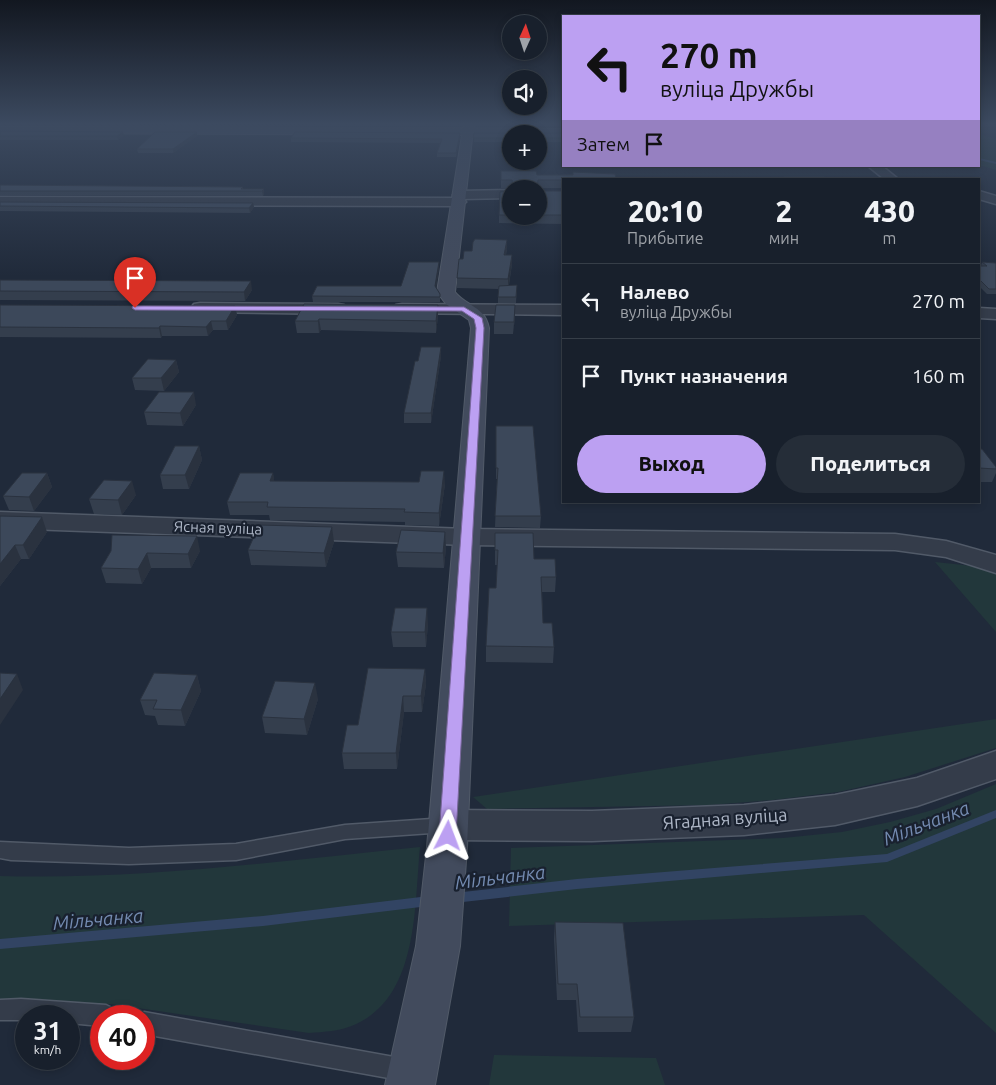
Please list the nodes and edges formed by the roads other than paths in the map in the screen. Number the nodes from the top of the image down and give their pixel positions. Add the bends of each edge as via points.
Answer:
1 (462, 175) edge
2 (502, 195) edge
3 (980, 195) edge
4 (459, 198) junction
5 (996, 200) edge
6 (0, 201) edge
7 (187, 308) edge
8 (355, 309) edge
9 (385, 309) edge
10 (464, 309) junction
11 (562, 310) edge
12 (980, 313) edge
13 (996, 314) edge
14 (0, 520) edge
15 (467, 537) junction
16 (996, 565) edge
17 (996, 765) edge
18 (448, 836) junction
19 (0, 850) edge
20 (0, 1010) edge
21 (90, 1015) edge
22 (155, 1025) edge
23 (411, 1078) edge

1 - 4 street
2 - 4 street
3 - 5 street
4 - 6 street
4 - 10 street via 446,292
7 - 8 street
9 - 10 street
10 - 11 street
10 - 15 street via 478,318 480,328
12 - 13 street
14 - 15 street, Ясная вуліца
15 - 16 street, Ясная вуліца via 895,542 961,552
15 - 18 street
17 - 18 street, Ягадная вуліца via 917,792 835,810 744,820
18 - 19 lane via 345,832 236,852 128,856
18 - 23 street via 438,946
20 - 21 lane
22 - 23 lane

